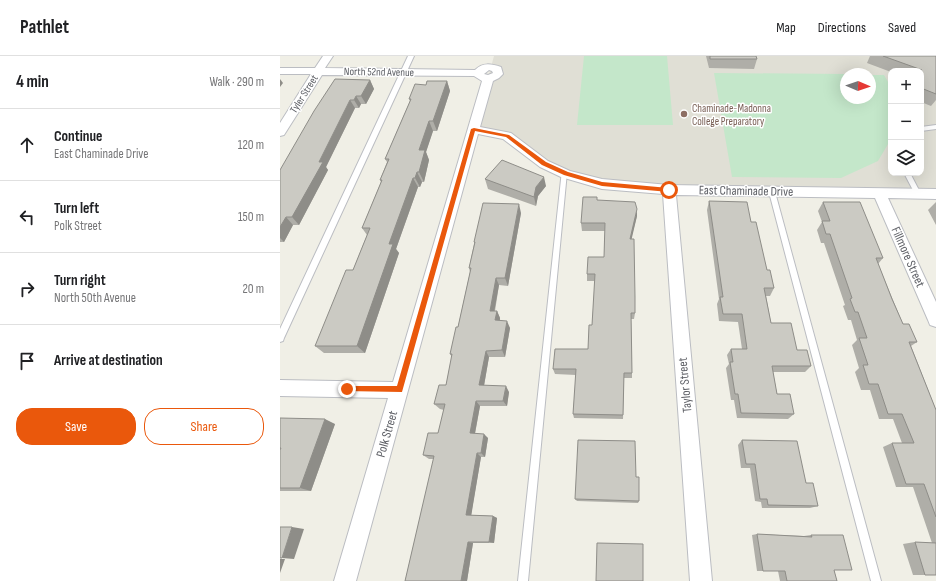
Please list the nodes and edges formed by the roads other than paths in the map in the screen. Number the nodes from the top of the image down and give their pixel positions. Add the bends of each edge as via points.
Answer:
1 (328, 56) edge
2 (411, 56) edge
3 (494, 56) edge
4 (280, 71) edge
5 (318, 71) junction
6 (403, 73) junction
7 (483, 76) junction
8 (936, 127) edge
9 (474, 129) junction
10 (924, 129) edge
11 (280, 132) edge
12 (564, 172) junction
13 (909, 176) edge
14 (669, 190) junction
15 (772, 192) junction
16 (880, 194) junction
17 (918, 194) junction
18 (936, 194) edge
19 (936, 320) edge
20 (280, 338) edge
21 (280, 388) edge
22 (400, 390) junction
23 (346, 581) edge
24 (523, 581) edge
25 (701, 581) edge
26 (876, 581) edge

1 - 5 street, Tyler Street
2 - 6 lane
3 - 7 street, Polk Street via 490,67 497,69 496,76
4 - 5 street, North 52nd Avenue
5 - 6 street, North 52nd Avenue
5 - 11 street, Tyler Street
6 - 7 street, North 52nd Avenue
6 - 20 lane
7 - 9 street, Polk Street
8 - 10 lane
9 - 12 street, East Chaminade Drive via 507,136 544,164
9 - 22 street, Polk Street
12 - 14 street, East Chaminade Drive via 602,184
12 - 24 lane
13 - 17 lane
14 - 15 street, East Chaminade Drive
14 - 25 street, Taylor Street
15 - 16 street, East Chaminade Drive
15 - 26 lane
16 - 17 street, East Chaminade Drive
16 - 19 street, Fillmore Street
17 - 18 street, East Chaminade Drive
21 - 22 street
22 - 23 street, Polk Street

